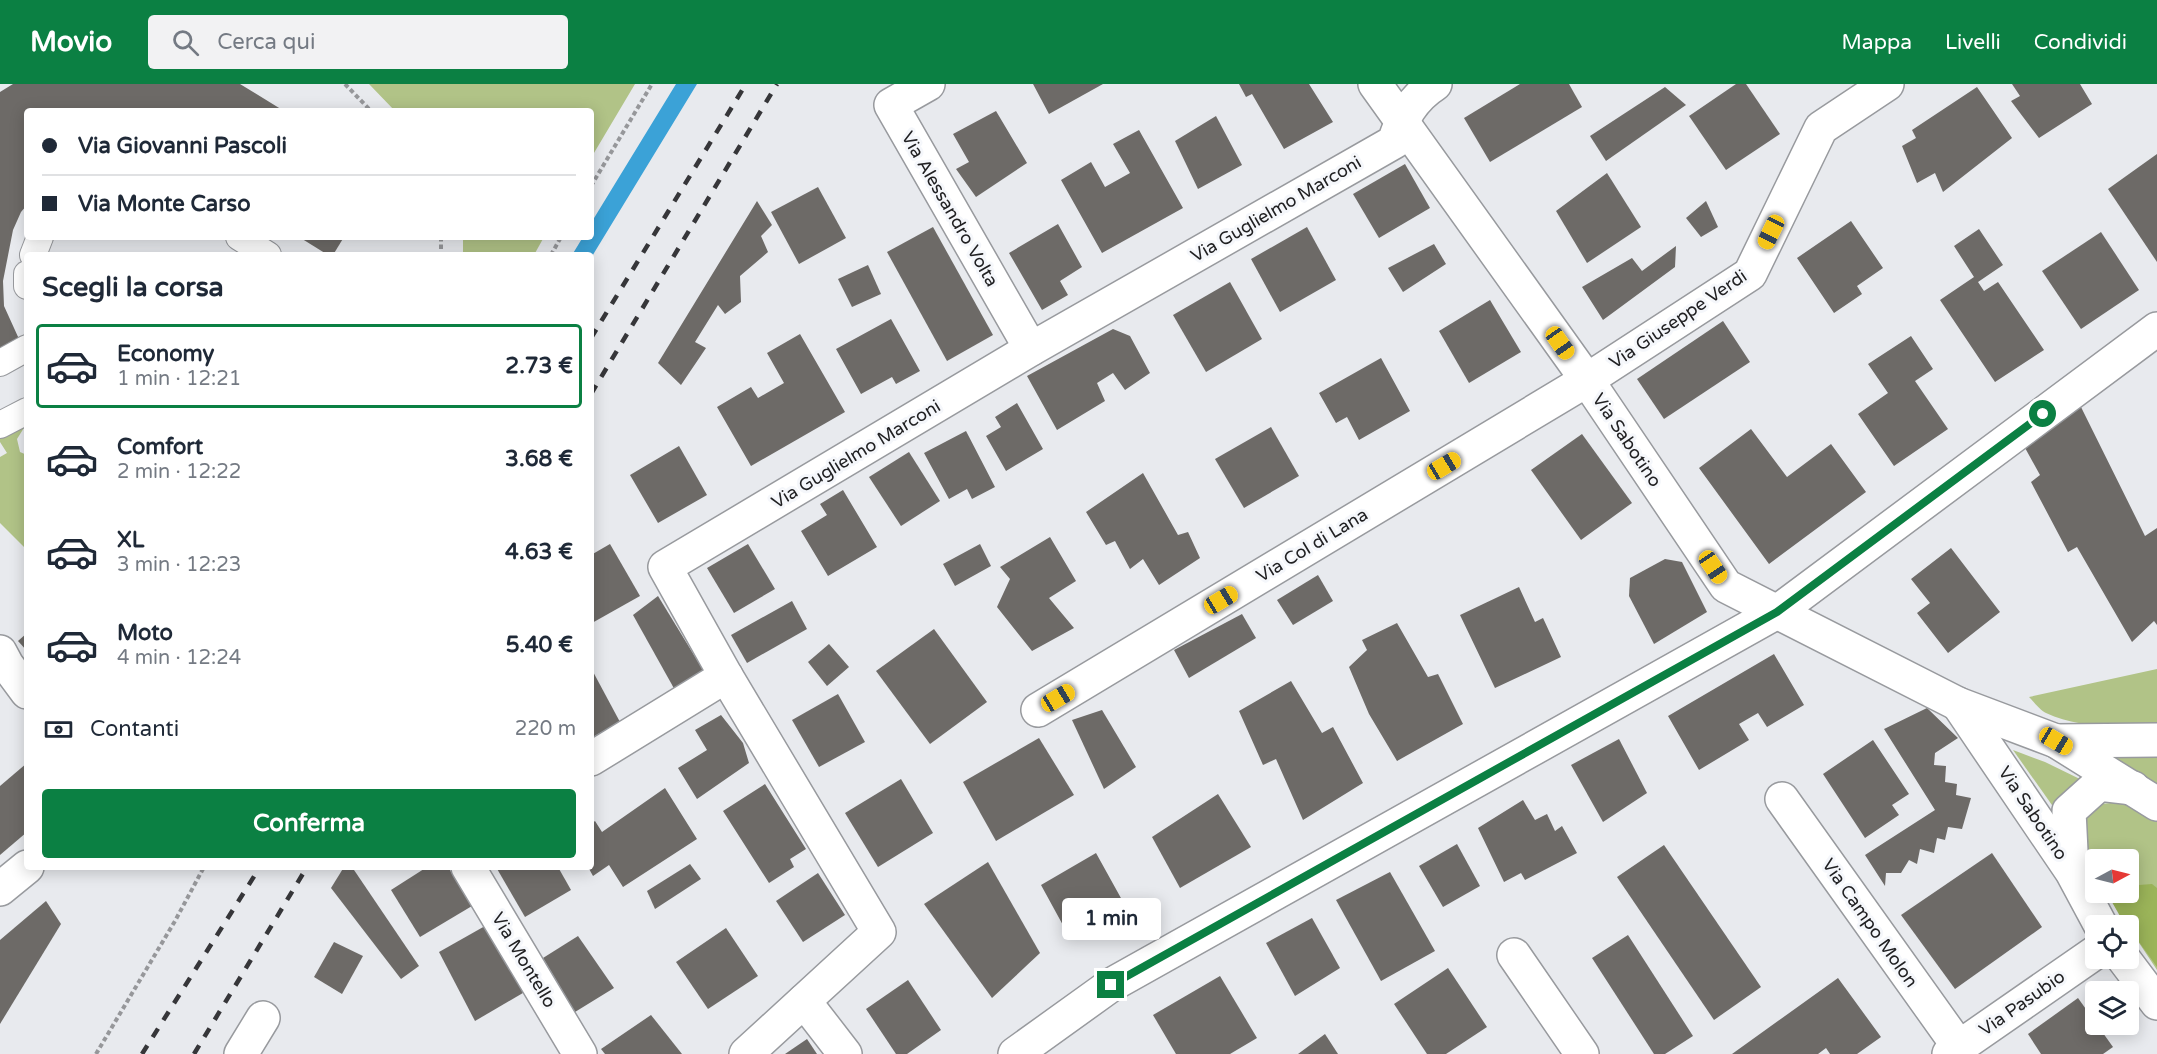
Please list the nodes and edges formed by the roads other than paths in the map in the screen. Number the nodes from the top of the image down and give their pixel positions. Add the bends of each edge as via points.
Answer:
1 (928, 84) edge
2 (1375, 84) edge
3 (1435, 84) edge
4 (1887, 84) edge
5 (1401, 120) junction
6 (244, 240) edge
7 (263, 252) edge
8 (2157, 330) edge
9 (1031, 349) junction
10 (24, 350) edge
11 (0, 363) edge
12 (1587, 380) junction
13 (24, 413) edge
14 (0, 425) edge
15 (1777, 612) junction
16 (0, 652) edge
17 (726, 676) junction
18 (24, 688) edge
19 (1958, 704) junction
20 (1038, 710) dead end
21 (2157, 740) edge
22 (2056, 741) junction
23 (594, 757) edge
24 (2145, 796) edge
25 (1782, 799) dead end
26 (24, 869) edge
27 (470, 870) edge
28 (2072, 872) junction
29 (0, 889) edge
30 (2095, 915) edge
31 (1514, 955) dead end
32 (2085, 960) edge
33 (2132, 969) edge
34 (804, 1000) junction
35 (2157, 1002) edge
36 (264, 1018) dead end
37 (1954, 1051) edge
38 (241, 1054) edge
39 (580, 1054) edge
40 (746, 1054) edge
41 (845, 1054) edge
42 (1015, 1054) edge
43 (1582, 1054) edge

1 - 9 street, Via Alessandro Volta via 891,105
2 - 5 street, Via Sabotino
3 - 5 street, Via Guglielmo Marconi via 1422,93
4 - 12 street, Via Giuseppe Verdi via 1821,128 1750,274
5 - 9 street, Via Guglielmo Marconi via 1394,142
5 - 12 street, Via Sabotino
6 - 7 street
8 - 15 street
9 - 17 street, Via Guglielmo Marconi via 665,567
10 - 11 street
12 - 15 street, Via Sabotino via 1726,586
12 - 20 street, Via Col di Lana
13 - 14 street
15 - 19 street, Via Sabotino
15 - 42 street via 1111,985
16 - 18 street
17 - 23 street
17 - 34 street, Via Guglielmo Marconi via 879,932
19 - 22 street, Via Sabotino
19 - 28 street, Via Sabotino
21 - 22 street
22 - 24 street
24 - 28 street via 2099,784 2069,811
25 - 37 street, Via Campo Molon
26 - 29 street
27 - 39 street, Via Montello
28 - 30 street, Via Sabotino
31 - 43 street
32 - 37 street, Via Pasubio
33 - 35 street
34 - 40 street
34 - 41 street
36 - 38 street

